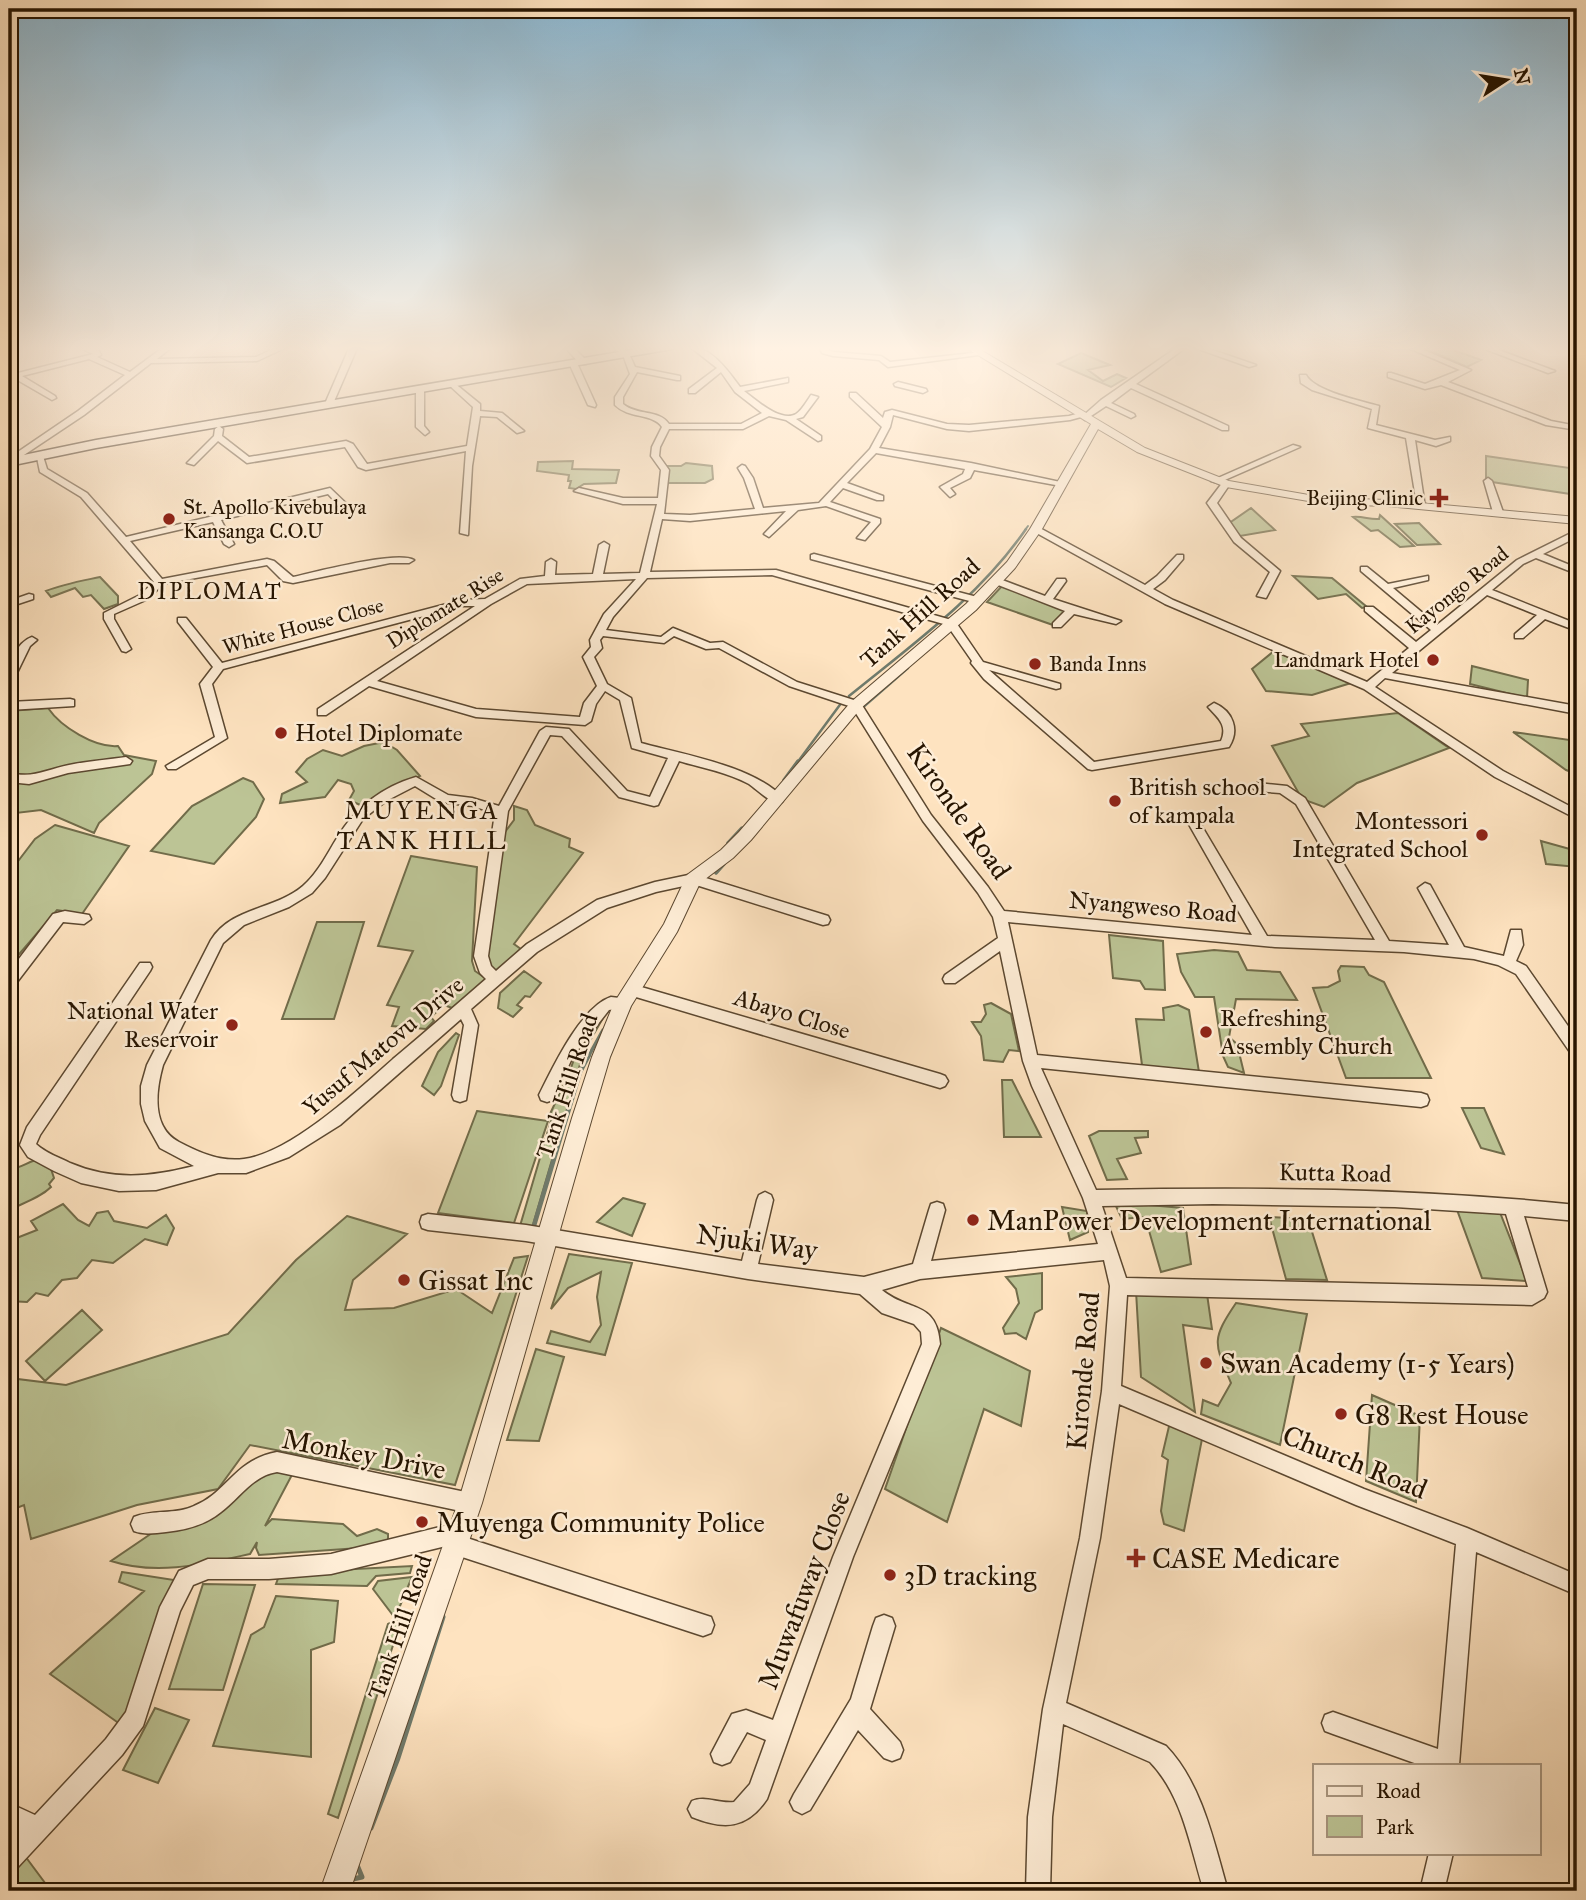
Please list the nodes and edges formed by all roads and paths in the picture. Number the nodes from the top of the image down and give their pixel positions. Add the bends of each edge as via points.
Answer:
1 (47, 435) edge
2 (163, 435) edge
3 (472, 435) edge
4 (662, 435) edge
5 (812, 435) edge
6 (881, 435) edge
7 (1080, 435) edge
8 (1113, 435) edge
9 (1399, 435) edge
10 (218, 437) joint
11 (817, 438) dead end
12 (1410, 438) junction
13 (1447, 439) dead end
14 (1296, 446) dead end
15 (470, 448) junction
16 (874, 450) junction
17 (38, 456) junction
18 (927, 459) junction
19 (191, 460) dead end
20 (9, 462) edge
21 (971, 466) junction
22 (742, 468) dead end
23 (919, 471) dead end
24 (1488, 481) dead end
25 (1061, 483) junction
26 (1221, 483) junction
27 (841, 484) junction
28 (579, 491) dead end
29 (950, 494) dead end
30 (880, 498) dead end
31 (662, 501) junction
32 (825, 503) junction
33 (1422, 505) junction
34 (795, 508) junction
35 (348, 510) dead end
36 (760, 510) junction
37 (1498, 512) junction
38 (658, 516) junction
39 (215, 517) junction
40 (1577, 520) edge
41 (1036, 529) junction
42 (465, 533) dead end
43 (1577, 533) edge
44 (769, 534) dead end
45 (862, 538) dead end
46 (124, 540) junction
47 (229, 544) dead end
48 (604, 545) dead end
49 (1535, 554) junction
50 (814, 557) dead end
51 (1180, 557) dead end
52 (408, 560) dead end
53 (551, 562) dead end
54 (1364, 569) dead end
55 (1577, 571) edge
56 (644, 576) junction
57 (597, 577) junction
58 (550, 578) junction
59 (1423, 578) dead end
60 (997, 581) junction
61 (1061, 581) dead end
62 (160, 582) junction
63 (1386, 587) junction
64 (1145, 590) junction
65 (1484, 590) junction
66 (1262, 596) dead end
67 (29, 597) dead end
68 (977, 600) junction
69 (1046, 600) junction
70 (487, 603) junction
71 (9, 604) edge
72 (1369, 609) dead end
73 (1072, 610) junction
74 (1544, 614) junction
75 (182, 620) dead end
76 (1115, 621) dead end
77 (951, 623) junction
78 (1057, 625) dead end
79 (1577, 628) edge
80 (1438, 631) junction
81 (598, 632) junction
82 (1519, 636) dead end
83 (32, 640) dead end
84 (1416, 648) junction
85 (126, 649) dead end
86 (976, 663) junction
87 (219, 667) junction
88 (1385, 675) junction
89 (9, 680) edge
90 (366, 681) junction
91 (603, 686) junction
92 (1056, 686) dead end
93 (1368, 687) junction
94 (70, 703) dead end
95 (856, 705) junction
96 (9, 706) edge
97 (1214, 707) dead end
98 (1577, 710) edge
99 (322, 712) dead end
100 (675, 757) junction
101 (125, 761) dead end
102 (172, 766) dead end
103 (9, 776) edge
104 (1257, 787) dead end
105 (778, 800) junction
106 (502, 811) junction
107 (1577, 815) edge
108 (1194, 821) dead end
109 (693, 879) junction
110 (1425, 888) dead end
111 (1000, 916) junction
112 (84, 919) dead end
113 (823, 920) dead end
114 (1516, 934) dead end
115 (1006, 940) junction
116 (1262, 940) junction
117 (1386, 947) junction
118 (1460, 953) junction
119 (1508, 962) junction
120 (145, 967) dead end
121 (495, 979) junction
122 (950, 979) dead end
123 (9, 982) edge
124 (627, 996) junction
125 (464, 1009) junction
126 (1577, 1051) edge
127 (1031, 1061) junction
128 (940, 1081) dead end
129 (460, 1095) dead end
130 (547, 1095) dead end
131 (1421, 1100) dead end
132 (219, 1166) junction
133 (1091, 1198) junction
134 (765, 1200) dead end
135 (1511, 1206) junction
136 (937, 1210) dead end
137 (1577, 1213) edge
138 (428, 1222) dead end
139 (547, 1238) junction
140 (1110, 1251) junction
141 (748, 1271) junction
142 (920, 1271) junction
143 (864, 1286) junction
144 (1119, 1286) junction
145 (1111, 1391) junction
146 (470, 1503) junction
147 (141, 1524) dead end
148 (458, 1538) junction
149 (1467, 1538) junction
150 (1577, 1585) edge
151 (703, 1625) dead end
152 (884, 1626) dead end
153 (1054, 1709) junction
154 (858, 1712) junction
155 (1333, 1723) dead end
156 (780, 1734) junction
157 (892, 1750) dead end
158 (722, 1754) dead end
159 (1448, 1764) edge
160 (802, 1802) dead end
161 (699, 1809) dead end
162 (9, 1815) edge
163 (38, 1829) junction
164 (1441, 1854) edge
165 (9, 1860) edge
166 (335, 1891) edge
167 (1038, 1891) edge
168 (1216, 1891) edge
169 (1432, 1891) edge

1 - 20 street
2 - 17 main road
3 - 15 street
4 - 31 street via 655,456 665,470
5 - 11 street
6 - 16 street
7 - 25 street, Tank Hill Road
8 - 26 street via 1154,457
9 - 12 street
10 - 15 street via 247,460 346,444 366,467
10 - 19 street
12 - 13 street via 1436,443
12 - 33 street
14 - 26 street
15 - 42 street
16 - 18 street
16 - 27 street
17 - 20 main road
17 - 46 street via 43,470 84,495
18 - 21 street
18 - 23 street
21 - 25 street
21 - 29 street via 967,476 944,487
22 - 36 street
24 - 37 street
25 - 41 street, Tank Hill Road
26 - 33 street via 1326,501
26 - 66 street via 1212,502 1227,528 1275,572
27 - 30 street
27 - 32 street
28 - 31 street via 623,501
31 - 38 street
32 - 34 street
32 - 45 street via 877,521
33 - 37 street
34 - 36 street
34 - 44 street
35 - 39 street via 330,491
36 - 38 street via 690,518
37 - 40 street
38 - 56 street
39 - 46 street
39 - 47 street
41 - 60 street, Tank Hill Road
41 - 64 street
43 - 49 street, Kayongo Road
46 - 62 street
48 - 57 street
49 - 55 street
49 - 65 street, Kayongo Road
50 - 68 street
51 - 64 street
52 - 62 street via 293,580 267,562
53 - 58 street
54 - 63 street
56 - 57 street, Diplomate Rise
56 - 77 street, Diplomate Rise via 772,572
56 - 81 street
57 - 58 street, Diplomate Rise
58 - 70 street, Diplomate Rise via 524,582
59 - 63 street
60 - 68 street, Tank Hill Road
60 - 69 street
61 - 69 street
62 - 85 street via 144,597 109,613
63 - 80 street
64 - 93 street
65 - 74 street
65 - 80 street, Kayongo Road
67 - 71 street
68 - 77 street, Tank Hill Road
69 - 73 street
70 - 87 street, White House Close via 462,603
70 - 90 street, Diplomate Rise
72 - 84 street
73 - 76 street
73 - 78 street
74 - 79 street
74 - 82 street
75 - 87 street
77 - 86 street
77 - 95 street, Tank Hill Road
80 - 84 street, Kayongo Road
81 - 91 street via 597,648 588,657
81 - 95 street via 664,640 673,631 710,647 725,646 793,684
83 - 89 street
84 - 88 street, Kayongo Road
86 - 92 street
86 - 97 street via 1092,766 1221,745 1229,741 1229,723
87 - 102 street, White House Close via 205,684 221,738
88 - 93 street, Kayongo Road
88 - 98 street
90 - 91 street via 476,713 585,721 590,703
90 - 99 street, Diplomate Rise
91 - 100 street via 625,698 636,745
93 - 107 street via 1499,774
94 - 96 street
95 - 105 street, Tank Hill Road
95 - 111 street, Kironde Road via 927,818
100 - 105 street via 735,773
100 - 106 street via 654,802 623,794 565,732 546,731
101 - 103 street via 29,780
104 - 117 street via 1283,789 1301,801
105 - 109 street, Tank Hill Road via 727,853
106 - 121 street via 481,956
106 - 132 street, Yusuf Matovu Drive via 444,799 416,781 394,789 354,820 308,889 295,899 250,915 218,940 155,1065 149,1104 159,1133 171,1148
108 - 116 street
109 - 113 street
109 - 121 street, Yusuf Matovu Drive via 594,908 541,941
109 - 124 street, Tank Hill Road via 671,927
110 - 118 street
111 - 115 street, Kironde Road
111 - 116 street, Nyangweso Road
112 - 123 street via 58,918
114 - 119 street
115 - 122 street
115 - 127 street, Kironde Road
116 - 117 street, Nyangweso Road
117 - 118 street, Nyangweso Road
118 - 119 street
119 - 126 street via 1527,976
120 - 132 street via 28,1145 83,1177 129,1186 167,1182
121 - 125 street, Yusuf Matovu Drive
124 - 128 street, Abayo Close
124 - 130 street via 604,1006 568,1052
124 - 139 street, Tank Hill Road via 601,1057
125 - 129 street via 471,1025
125 - 132 street, Yusuf Matovu Drive via 309,1137 260,1162
127 - 131 street
127 - 133 street, Kironde Road via 1049,1112
133 - 135 street, Kutta Road via 1384,1198
133 - 140 street, Kironde Road
134 - 141 street
135 - 137 street, Kutta Road
135 - 144 street via 1537,1284 1538,1292 1532,1296
136 - 142 street
138 - 139 street, Njuki Way
139 - 141 street, Njuki Way
139 - 146 street, Tank Hill Road
140 - 142 street
140 - 144 street, Kironde Road
141 - 143 street, Njuki Way
142 - 143 street
143 - 156 street, Muwafuway Close via 888,1307 920,1317 930,1328 931,1343 843,1557
144 - 145 street, Kironde Road
145 - 149 street, Church Road
145 - 153 street, Kironde Road via 1090,1538
146 - 147 street, Monkey Drive via 267,1462 249,1471 196,1517
146 - 148 street, Tank Hill Road
148 - 151 street
148 - 163 street via 331,1564 208,1569 186,1577 171,1607 135,1718
148 - 166 street, Tank Hill Road
149 - 150 street, Church Road
149 - 159 street
152 - 154 street
153 - 167 street, Kironde Road via 1040,1817
153 - 168 street via 1167,1760 1181,1784
154 - 157 street
154 - 160 street
155 - 159 street
156 - 158 street via 740,1722
156 - 161 street, Muwafuway Close via 750,1807 733,1815
162 - 163 street
163 - 165 street
164 - 169 street

